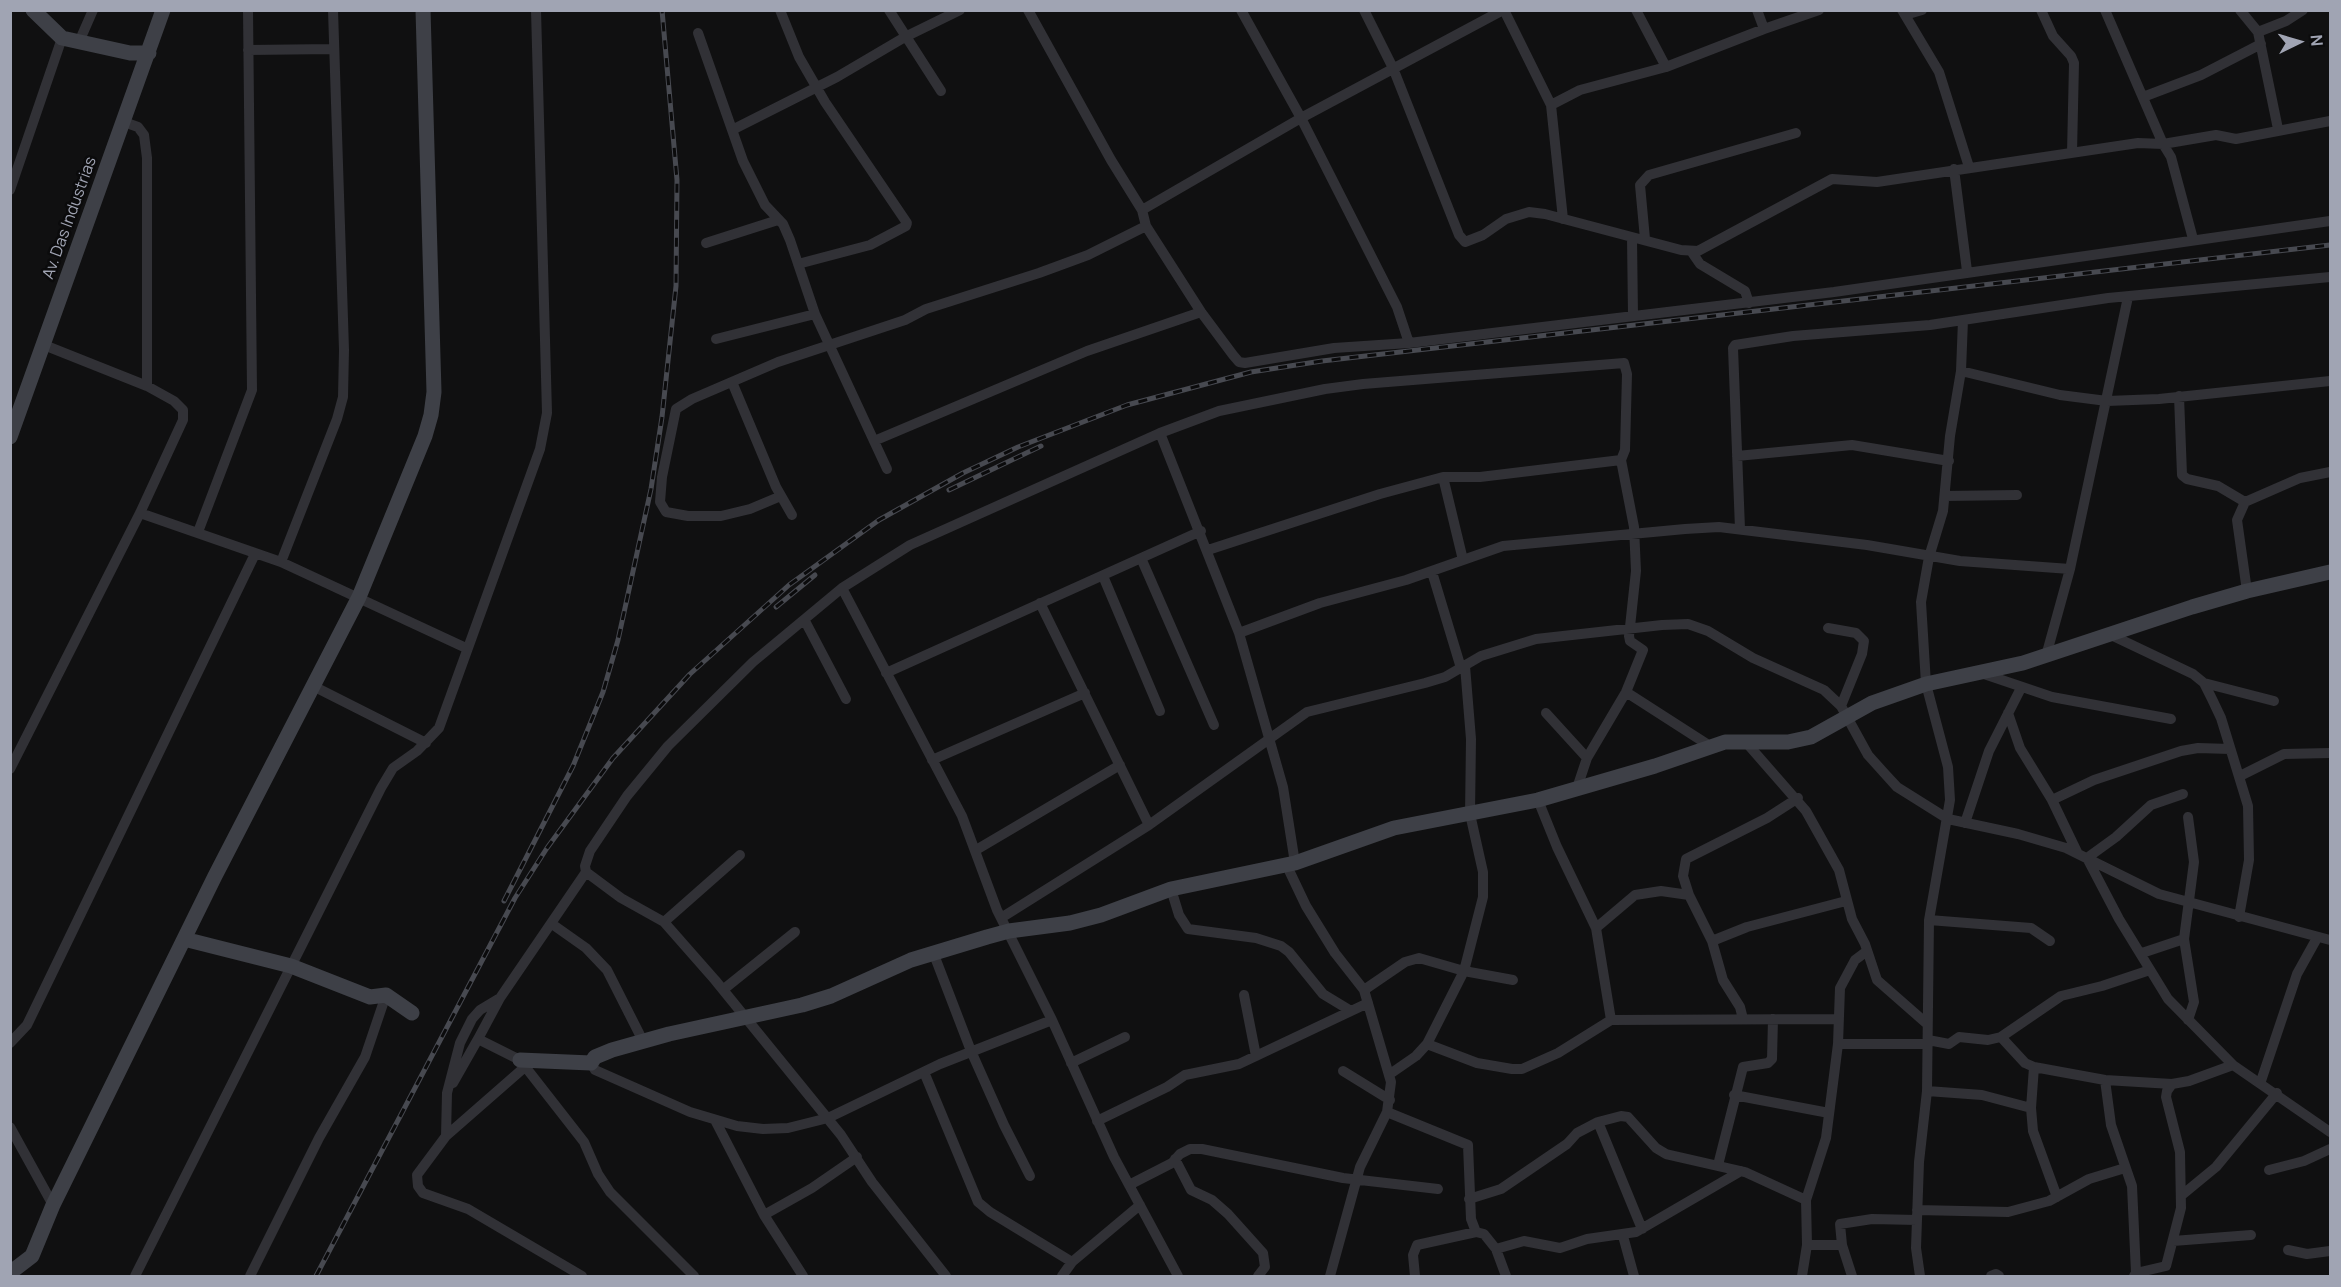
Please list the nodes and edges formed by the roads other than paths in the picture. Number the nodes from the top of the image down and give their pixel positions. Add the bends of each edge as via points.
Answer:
1 (33, 10) edge
2 (93, 10) edge
3 (163, 10) edge
4 (248, 10) edge
5 (333, 10) edge
6 (423, 10) edge
7 (536, 10) edge
8 (780, 10) edge
9 (889, 10) edge
10 (960, 10) edge
11 (1028, 10) edge
12 (1241, 10) edge
13 (1364, 10) edge
14 (1503, 10) edge
15 (1636, 10) edge
16 (1757, 10) edge
17 (1819, 10) edge
18 (1922, 10) edge
19 (2041, 10) edge
20 (2105, 10) edge
21 (2240, 10) edge
22 (2303, 10) edge
23 (1903, 13) edge
24 (1764, 28) junction
25 (2258, 32) junction
26 (698, 33) dead end
27 (905, 37) junction
28 (62, 38) junction
29 (79, 42) junction
30 (2261, 44) junction
31 (334, 49) junction
32 (248, 50) junction
33 (148, 53) junction
34 (1666, 67) junction
35 (1393, 68) junction
36 (817, 87) junction
37 (941, 91) dead end
38 (2143, 97) junction
39 (1551, 105) junction
40 (1302, 117) junction
41 (124, 122) junction
42 (2331, 122) edge
43 (2278, 129) junction
44 (732, 130) junction
45 (1796, 133) dead end
46 (2163, 144) junction
47 (2072, 153) junction
48 (1969, 167) junction
49 (1954, 169) junction
50 (10, 190) edge
51 (1142, 210) junction
52 (1563, 219) junction
53 (778, 220) junction
54 (2331, 221) edge
55 (1146, 226) junction
56 (1632, 238) junction
57 (1645, 239) junction
58 (2193, 239) junction
59 (706, 243) dead end
60 (1691, 251) junction
61 (798, 264) junction
62 (1967, 272) junction
63 (2331, 277) edge
64 (2128, 297) junction
65 (1749, 303) junction
66 (1201, 312) junction
67 (815, 314) junction
68 (1633, 315) junction
69 (1963, 320) junction
70 (716, 339) dead end
71 (1409, 343) junction
72 (44, 345) junction
73 (830, 345) junction
74 (1961, 371) junction
75 (732, 381) junction
76 (2331, 381) edge
77 (147, 386) junction
78 (2180, 396) junction
79 (2107, 401) junction
80 (1160, 433) junction
81 (10, 437) edge
82 (874, 441) junction
83 (1737, 456) junction
84 (1621, 460) junction
85 (1948, 461) junction
86 (887, 469) dead end
87 (2331, 472) edge
88 (1443, 477) junction
89 (2017, 495) dead end
90 (781, 496) junction
91 (1945, 496) junction
92 (2245, 502) junction
93 (140, 513) junction
94 (792, 515) dead end
95 (1740, 529) junction
96 (1200, 531) junction
97 (198, 532) junction
98 (1634, 533) junction
99 (1208, 550) junction
100 (255, 554) junction
101 (1929, 557) junction
102 (1141, 558) junction
103 (1463, 560) junction
104 (281, 562) junction
105 (2070, 569) junction
106 (1432, 572) junction
107 (2331, 572) edge
108 (1103, 576) junction
109 (842, 588) junction
110 (2247, 591) junction
111 (360, 597) junction
112 (1040, 603) junction
113 (805, 621) junction
114 (1828, 628) dead end
115 (1630, 629) junction
116 (1239, 633) junction
117 (2111, 635) junction
118 (466, 648) junction
119 (2046, 656) junction
120 (1463, 667) junction
121 (886, 673) junction
122 (1981, 673) junction
123 (2204, 683) junction
124 (1926, 684) junction
125 (313, 686) junction
126 (2021, 688) junction
127 (1626, 692) junction
128 (1085, 693) junction
129 (846, 699) dead end
130 (2274, 701) dead end
131 (1160, 711) dead end
132 (1844, 712) junction
133 (1546, 713) dead end
134 (2008, 713) junction
135 (2171, 719) dead end
136 (1214, 725) dead end
137 (1269, 738) junction
138 (1743, 740) junction
139 (426, 743) junction
140 (1710, 746) junction
141 (2230, 749) junction
142 (2331, 753) edge
143 (1587, 758) junction
144 (932, 760) junction
145 (1120, 765) junction
146 (10, 769) edge
147 (2240, 776) junction
148 (1577, 788) junction
149 (2183, 794) dead end
150 (1798, 798) junction
151 (1538, 800) junction
152 (2052, 800) junction
153 (1470, 814) junction
154 (2188, 817) dead end
155 (1948, 819) junction
156 (1965, 823) junction
157 (1149, 825) junction
158 (976, 850) junction
159 (740, 855) dead end
160 (2082, 855) junction
161 (1290, 863) junction
162 (586, 872) junction
163 (1171, 889) junction
164 (1689, 895) junction
165 (1846, 901) junction
166 (2190, 903) junction
167 (2239, 917) junction
168 (1929, 920) junction
169 (664, 922) junction
170 (552, 924) junction
171 (1005, 924) junction
172 (1596, 928) junction
173 (795, 932) dead end
174 (2317, 938) junction
175 (184, 939) junction
176 (2184, 939) junction
177 (2331, 940) edge
178 (1712, 941) junction
179 (2050, 941) dead end
180 (1867, 951) junction
181 (933, 952) junction
182 (2142, 953) junction
183 (291, 966) junction
184 (2150, 970) junction
185 (1464, 971) junction
186 (1513, 980) dead end
187 (724, 989) junction
188 (1364, 990) junction
189 (386, 995) junction
190 (1244, 995) dead end
191 (500, 998) junction
192 (1368, 1003) junction
193 (1351, 1011) junction
194 (412, 1012) dead end
195 (747, 1015) junction
196 (1743, 1019) junction
197 (1773, 1019) junction
198 (1838, 1019) junction
199 (1052, 1020) junction
200 (1611, 1020) junction
201 (2188, 1020) junction
202 (1926, 1023) junction
203 (1125, 1037) dead end
204 (2001, 1037) junction
205 (478, 1039) junction
206 (643, 1041) junction
207 (1928, 1042) junction
208 (10, 1043) edge
209 (1427, 1044) junction
210 (1838, 1044) junction
211 (971, 1051) junction
212 (1256, 1056) junction
213 (523, 1063) junction
214 (591, 1063) junction
215 (1071, 1063) junction
216 (2233, 1065) junction
217 (2034, 1067) junction
218 (1343, 1071) dead end
219 (924, 1072) junction
220 (1390, 1074) junction
221 (2106, 1080) junction
222 (2261, 1081) junction
223 (2172, 1084) junction
224 (1927, 1091) junction
225 (447, 1093) junction
226 (2277, 1093) junction
227 (1734, 1095) junction
228 (1390, 1100) junction
229 (2031, 1108) junction
230 (1387, 1112) junction
231 (1829, 1113) junction
232 (828, 1118) junction
233 (715, 1120) junction
234 (1097, 1121) junction
235 (1598, 1122) junction
236 (10, 1127) edge
237 (2331, 1132) edge
238 (446, 1136) junction
239 (2331, 1149) edge
240 (857, 1157) junction
241 (1175, 1160) junction
242 (1718, 1165) junction
243 (2125, 1168) junction
244 (2269, 1170) dead end
245 (1740, 1171) junction
246 (1030, 1176) dead end
247 (1357, 1178) junction
248 (1129, 1185) junction
249 (1438, 1189) dead end
250 (2182, 1195) junction
251 (2057, 1197) junction
252 (1469, 1200) junction
253 (1806, 1200) junction
254 (53, 1205) junction
255 (1140, 1205) junction
256 (764, 1215) junction
257 (1917, 1215) junction
258 (1642, 1228) junction
259 (1476, 1232) junction
260 (2251, 1235) dead end
261 (1623, 1236) junction
262 (2173, 1241) junction
263 (1808, 1245) junction
264 (1842, 1245) junction
265 (1496, 1249) junction
266 (2288, 1250) dead end
267 (2331, 1251) edge
268 (1072, 1262) junction
269 (15, 1272) edge
270 (2135, 1275) edge
271 (135, 1276) edge
272 (250, 1276) edge
273 (582, 1276) edge
274 (694, 1276) edge
275 (803, 1276) edge
276 (946, 1276) edge
277 (1062, 1276) edge
278 (1178, 1276) edge
279 (1258, 1276) edge
280 (1330, 1276) edge
281 (1415, 1276) edge
282 (1506, 1276) edge
283 (1634, 1276) edge
284 (1802, 1276) edge
285 (1852, 1276) edge
286 (1920, 1276) edge
287 (1991, 1276) edge
288 (1999, 1276) edge

1 - 28 street
2 - 29 street
3 - 33 street, Av. Das Industrias
4 - 32 street
5 - 31 street
6 - 111 street via 432,416
7 - 118 street via 547,413 540,450 492,588
8 - 36 street via 799,57
9 - 27 street
10 - 27 street
11 - 51 street
12 - 40 street
13 - 35 street
14 - 35 street
14 - 39 street
15 - 34 street
16 - 24 street
17 - 24 street
18 - 23 street
19 - 47 street via 2053,36 2074,63
20 - 38 street
21 - 25 street
22 - 25 street
23 - 48 street via 1939,72
24 - 34 street
25 - 30 street
26 - 44 street
27 - 36 street
27 - 37 street
28 - 29 street
28 - 50 street
29 - 33 street
30 - 38 street via 2201,75
30 - 43 street
31 - 32 street
31 - 104 street via 343,397
32 - 97 street via 252,390
33 - 41 street, Av. Das Industrias
34 - 39 street via 1580,90
35 - 40 street
35 - 52 street via 1463,240 1471,241 1516,214 1529,212
36 - 44 street
36 - 61 street via 907,223 870,245
38 - 46 street
39 - 52 street
40 - 51 street
40 - 71 street via 1398,307
41 - 72 street, Av. Das Industrias
41 - 77 street via 138,127 144,135 147,158
42 - 43 street
43 - 46 street via 2236,139 2216,135
44 - 53 street via 765,205
45 - 57 street via 1648,175 1640,185
46 - 47 street via 2138,143
46 - 58 street via 2171,157
47 - 48 street
48 - 49 street
49 - 60 street via 1877,182 1832,179 1713,244
49 - 62 street
51 - 55 street
52 - 56 street
53 - 59 street
53 - 61 street
54 - 58 street
55 - 66 street
55 - 73 street via 1088,255
56 - 57 street
56 - 68 street
57 - 60 street
58 - 62 street
60 - 65 street via 1700,264 1745,291
61 - 67 street
62 - 65 street
63 - 64 street
64 - 69 street
64 - 79 street
65 - 68 street
66 - 71 street via 1233,355 1245,363 1334,348
66 - 82 street via 1066,360
67 - 70 street
67 - 73 street
68 - 71 street
69 - 74 street
69 - 83 street via 1733,345
72 - 77 street
72 - 81 street, Av. Das Industrias
73 - 75 street
73 - 82 street
74 - 79 street via 2060,395
74 - 85 street
75 - 90 street
75 - 90 street via 676,409 662,477 661,505 670,514 721,516
76 - 78 street
77 - 93 street via 174,401 183,410 183,420
78 - 79 street
78 - 92 street via 2182,474 2187,479 2218,486
79 - 105 street
80 - 84 street via 1220,411 1325,389 1624,363 1625,450
80 - 96 street
80 - 109 street via 910,544
82 - 86 street
83 - 85 street via 1852,446
83 - 95 street
84 - 88 street via 1480,477
84 - 98 street
85 - 91 street
87 - 92 street via 2300,478
88 - 99 street
88 - 103 street
89 - 91 street
90 - 94 street
91 - 101 street
92 - 110 street via 2237,520
93 - 97 street
93 - 146 street
95 - 98 street
95 - 101 street
96 - 99 street
96 - 102 street
97 - 100 street
98 - 103 street via 1503,546
98 - 115 street via 1636,587
99 - 116 street
100 - 104 street
100 - 208 street via 27,1025
101 - 105 street
101 - 124 street via 1921,602
102 - 108 street
102 - 136 street
103 - 106 street
104 - 111 street
105 - 119 street
106 - 116 street via 1320,603
106 - 120 street
107 - 110 street
108 - 112 street
108 - 131 street
109 - 113 street
109 - 121 street
110 - 117 street
111 - 118 street
111 - 125 street
112 - 121 street
112 - 128 street
113 - 129 street
113 - 162 street via 744,670 668,746 627,796 590,851
114 - 132 street via 1856,633 1864,641
115 - 120 street via 1527,642 1481,656
115 - 127 street via 1630,641 1643,650
115 - 132 street via 1698,626 1753,658 1809,681 1824,690
116 - 137 street
117 - 119 street
117 - 123 street
118 - 139 street via 439,728
119 - 122 street
120 - 137 street via 1425,683 1307,712
120 - 153 street via 1471,739
121 - 144 street
122 - 124 street
122 - 126 street
123 - 130 street
123 - 141 street
124 - 132 street
124 - 155 street via 1948,767
125 - 139 street
125 - 175 street
126 - 134 street
126 - 135 street
127 - 140 street
127 - 143 street
128 - 144 street
128 - 145 street
132 - 138 street via 1828,730 1799,740
132 - 155 street via 1868,755 1897,787
133 - 143 street
134 - 152 street via 2020,748
134 - 156 street via 1989,751
137 - 157 street
137 - 161 street via 1283,787
138 - 140 street
138 - 150 street
139 - 183 street via 393,768
140 - 148 street
141 - 147 street
141 - 152 street via 2181,752 2094,780
142 - 147 street via 2284,754
143 - 148 street
144 - 158 street
145 - 157 street
145 - 158 street
147 - 167 street via 2251,831
148 - 151 street
149 - 160 street via 2151,805 2116,837
150 - 164 street via 1686,859 1683,876
150 - 165 street via 1839,870
151 - 153 street
151 - 172 street
152 - 160 street
153 - 161 street via 1394,828
153 - 185 street via 1485,886
154 - 166 street via 2194,862
155 - 156 street
155 - 168 street
156 - 160 street via 2018,834
157 - 171 street
158 - 171 street
159 - 169 street
160 - 166 street via 2159,894
160 - 182 street
161 - 163 street
161 - 188 street via 1306,906
162 - 169 street via 621,898
162 - 170 street
163 - 171 street via 1070,923
163 - 193 street via 1188,929 1256,938 1281,946 1323,994
164 - 172 street via 1642,893
164 - 178 street
165 - 178 street via 1755,924
165 - 180 street
166 - 167 street
166 - 176 street
167 - 174 street
168 - 179 street via 2031,928
168 - 202 street
169 - 187 street
170 - 191 street
170 - 206 street via 586,948 607,970
171 - 181 street
171 - 199 street
172 - 200 street
173 - 187 street
174 - 177 street
174 - 222 street via 2294,984
175 - 183 street
175 - 254 street
176 - 182 street
176 - 201 street via 2194,1002
178 - 196 street via 1723,980 1740,1006
180 - 198 street via 1855,960 1840,988
180 - 202 street via 1877,980
181 - 195 street via 831,996
181 - 211 street
182 - 184 street
183 - 189 street via 370,998
183 - 271 street
184 - 201 street via 2168,999
184 - 204 street via 2061,996
185 - 186 street
185 - 188 street via 1411,959
185 - 209 street
187 - 195 street
188 - 192 street
189 - 194 street
189 - 272 street via 365,1057 319,1138
190 - 212 street
191 - 205 street
191 - 225 street via 472,1019 453,1062
192 - 193 street
192 - 220 street
193 - 212 street
195 - 206 street
195 - 232 street
196 - 197 street
196 - 200 street
197 - 198 street
197 - 227 street via 1772,1059 1743,1067
198 - 210 street
199 - 211 street
199 - 215 street
200 - 209 street via 1558,1053 1522,1069 1477,1063
201 - 216 street
202 - 207 street
203 - 215 street
204 - 207 street via 1959,1037 1949,1044
204 - 217 street via 2025,1064
205 - 213 street
205 - 225 street
206 - 214 street via 595,1057
207 - 210 street
207 - 224 street
209 - 220 street
210 - 231 street
211 - 219 street
211 - 246 street
212 - 234 street via 1239,1064 1185,1075
213 - 214 street
213 - 238 street
213 - 274 street via 584,1142 610,1192
214 - 233 street via 596,1070 642,1092
215 - 234 street
216 - 222 street
216 - 223 street
217 - 221 street
217 - 229 street
218 - 228 street
219 - 232 street
219 - 268 street via 978,1202
220 - 228 street
221 - 223 street
221 - 243 street via 2111,1125
222 - 226 street
223 - 250 street via 2166,1097 2179,1142
224 - 229 street via 1982,1095
224 - 257 street
225 - 238 street
226 - 237 street
226 - 250 street via 2216,1167
227 - 231 street
227 - 242 street
228 - 230 street
229 - 251 street via 2035,1139
230 - 247 street via 1365,1153
230 - 252 street via 1466,1143
231 - 253 street via 1821,1157
232 - 233 street via 788,1128 763,1129
232 - 240 street
233 - 256 street
234 - 248 street
235 - 242 street via 1628,1117 1666,1154
235 - 252 street via 1502,1189
235 - 258 street
236 - 254 street
238 - 273 street via 417,1175 423,1193 468,1209
239 - 244 street
240 - 256 street
240 - 276 street
241 - 247 street via 1190,1149 1202,1149
241 - 248 street
241 - 279 street via 1191,1190 1212,1200 1228,1214 1263,1253 1265,1267
242 - 245 street
243 - 251 street via 2089,1179
243 - 270 street via 2134,1206
245 - 253 street
245 - 258 street
247 - 249 street
247 - 280 street
248 - 255 street
250 - 262 street
251 - 257 street via 2007,1212
252 - 259 street
253 - 263 street
254 - 269 street via 32,1256
255 - 268 street
255 - 278 street
256 - 275 street
257 - 264 street via 1844,1222 1839,1230
257 - 286 street
258 - 261 street
259 - 265 street via 1484,1234
259 - 281 street via 1417,1245 1413,1255
260 - 262 street
261 - 265 street via 1587,1239 1560,1248 1524,1241
261 - 283 street
262 - 270 street via 2166,1266
263 - 264 street
263 - 284 street
264 - 285 street
265 - 282 street
266 - 267 street via 2307,1254
268 - 277 street
287 - 288 street

